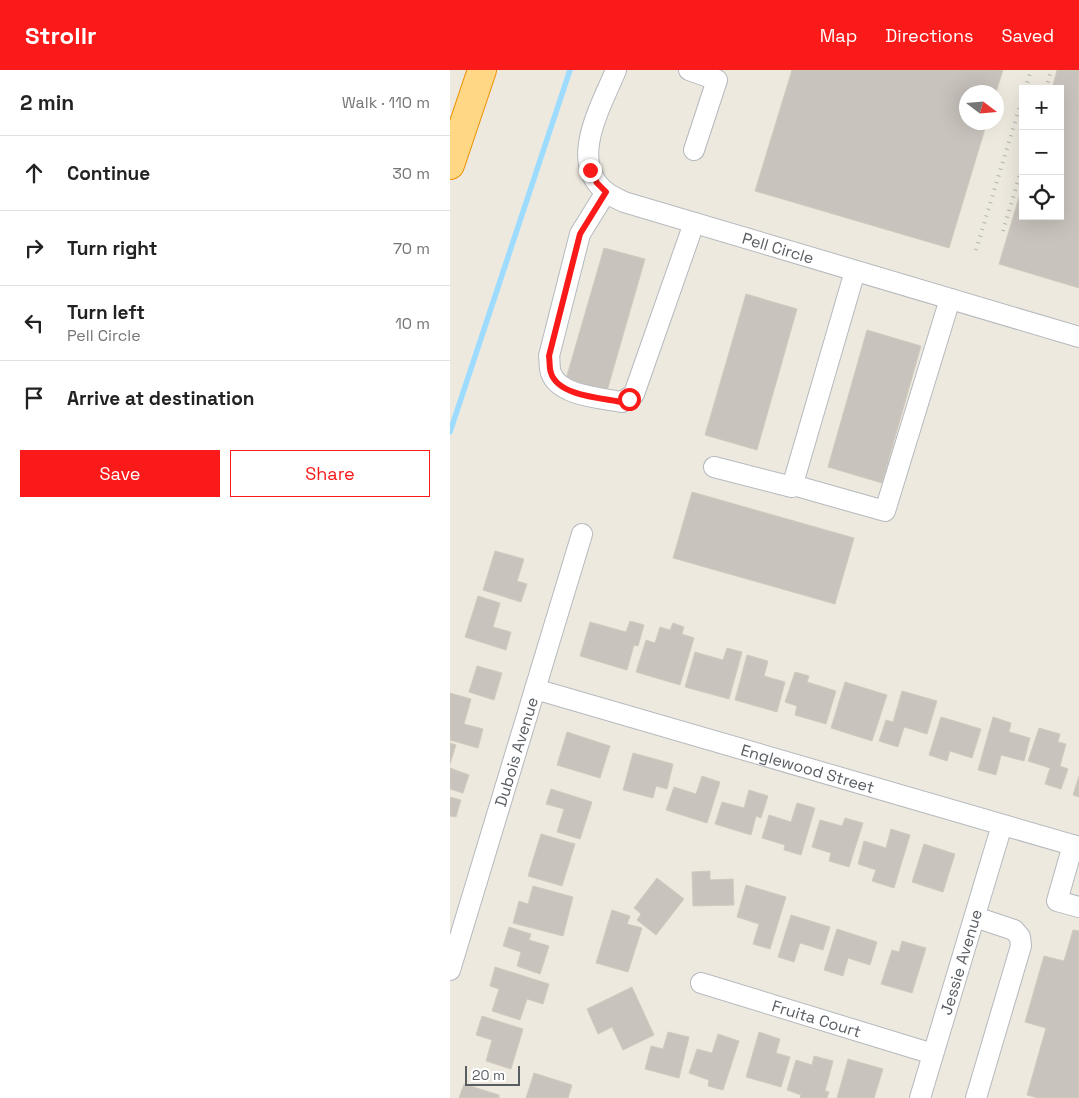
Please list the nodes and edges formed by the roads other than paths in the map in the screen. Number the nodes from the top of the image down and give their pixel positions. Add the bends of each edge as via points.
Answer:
1 (482, 70) edge
2 (616, 70) edge
3 (691, 70) edge
4 (718, 75) edge
5 (694, 150) dead end
6 (450, 165) edge
7 (606, 192) junction
8 (694, 223) junction
9 (855, 271) junction
10 (950, 299) junction
11 (1079, 338) edge
12 (714, 467) dead end
13 (793, 486) junction
14 (582, 534) dead end
15 (535, 689) junction
16 (1002, 825) junction
17 (1076, 846) edge
18 (1079, 907) edge
19 (975, 917) junction
20 (450, 970) edge
21 (701, 983) dead end
22 (933, 1054) junction
23 (920, 1098) edge
24 (976, 1098) edge

1 - 6 highway
2 - 7 street, Pell Circle via 588,144 590,170
3 - 4 street
4 - 5 street
7 - 8 street, Pell Circle via 624,202
7 - 8 street via 580,234 549,356 551,373 558,385 568,391 622,402 634,394
8 - 9 street, Pell Circle
9 - 10 street, Pell Circle
9 - 13 street
10 - 11 street, Pell Circle
10 - 13 street via 885,510
12 - 13 street
14 - 15 street, Dubois Avenue
15 - 16 street, Englewood Street
15 - 20 street, Dubois Avenue
16 - 17 street, Englewood Street
16 - 19 street, Jessie Avenue
17 - 18 street via 1057,901
19 - 22 street, Jessie Avenue
19 - 24 street via 1014,930 1020,937 1021,946
21 - 22 street, Fruita Court
22 - 23 street, Jessie Avenue

